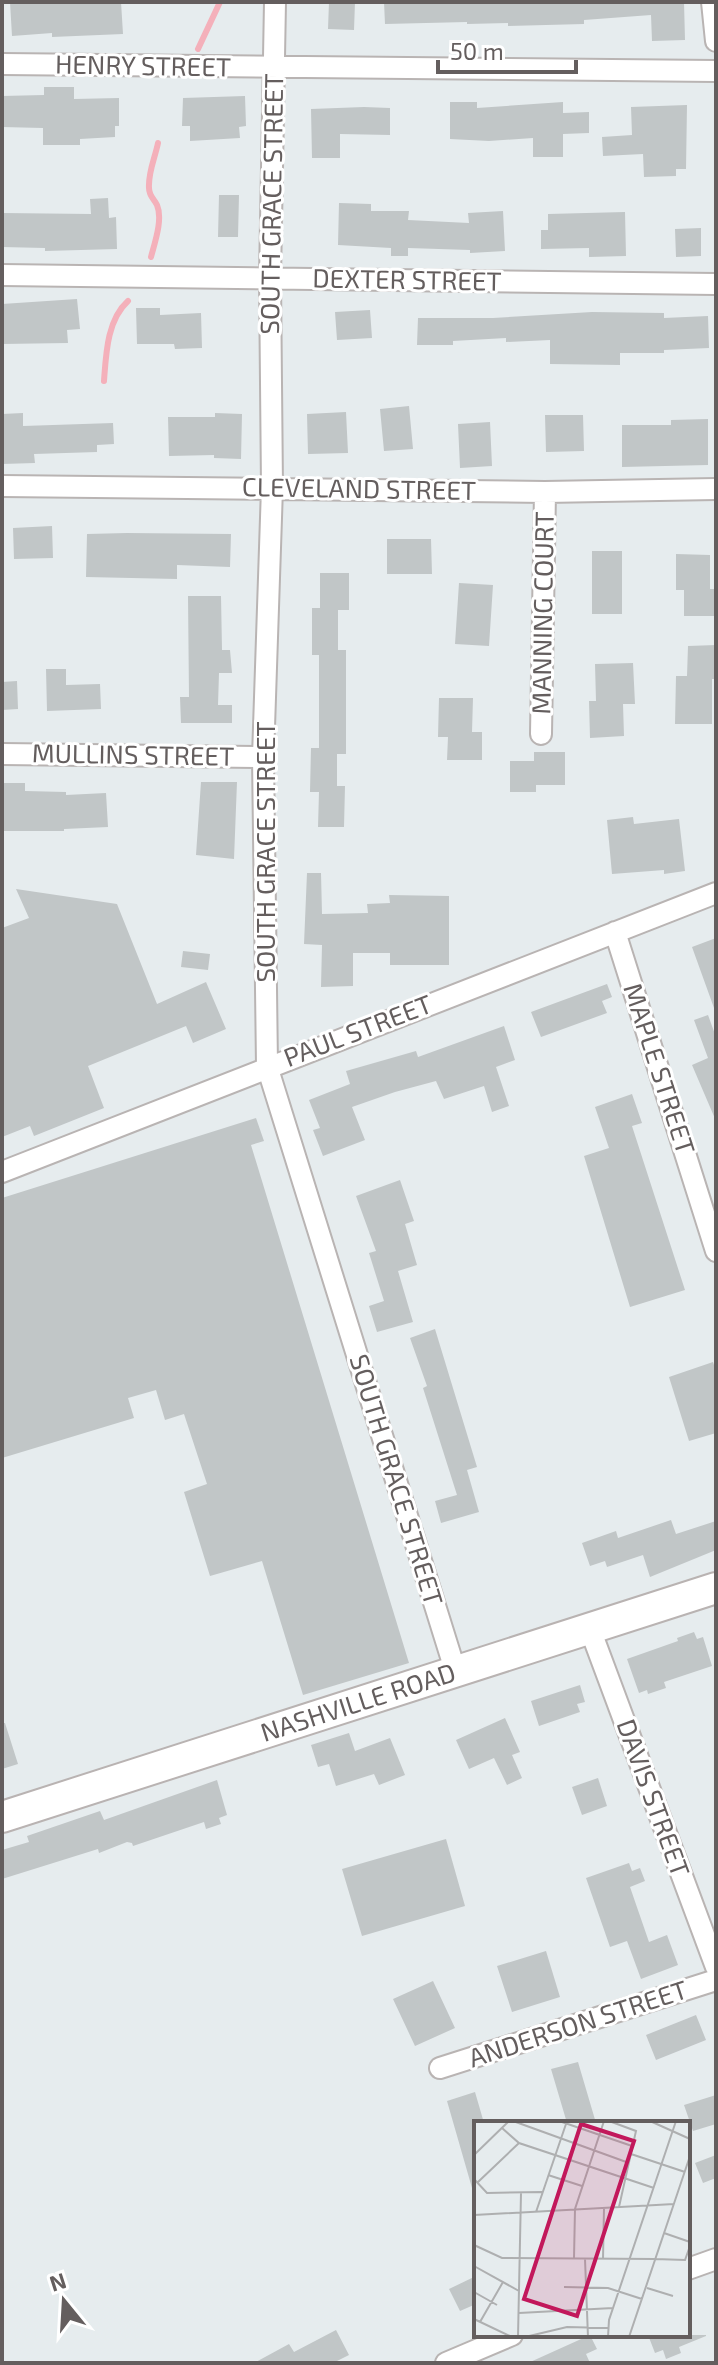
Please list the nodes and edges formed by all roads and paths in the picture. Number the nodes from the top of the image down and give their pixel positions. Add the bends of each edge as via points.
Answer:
1 (275, 2) edge
2 (712, 2) edge
3 (716, 41) edge
4 (2, 64) edge
5 (274, 68) junction
6 (716, 71) edge
7 (2, 275) edge
8 (270, 278) junction
9 (716, 284) edge
10 (2, 486) edge
11 (272, 488) junction
12 (716, 489) edge
13 (545, 492) junction
14 (541, 734) dead end
15 (2, 754) edge
16 (263, 757) junction
17 (716, 893) edge
18 (615, 932) junction
19 (267, 1066) junction
20 (2, 1172) edge
21 (716, 1251) edge
22 (716, 1588) edge
23 (590, 1629) junction
24 (456, 1673) junction
25 (2, 1817) edge
26 (716, 1967) edge
27 (716, 1980) edge
28 (440, 2068) dead end
29 (716, 2259) edge
30 (690, 2268) edge
31 (507, 2337) edge
32 (446, 2363) edge

1 - 5 street, SOUTH GRACE STREET
2 - 3 street
4 - 5 street, HENRY STREET
5 - 6 street, HENRY STREET
5 - 8 street, SOUTH GRACE STREET
7 - 8 street, DEXTER STREET
8 - 9 street, DEXTER STREET
8 - 11 street, SOUTH GRACE STREET
10 - 11 street, CLEVELAND STREET
11 - 13 street, CLEVELAND STREET
11 - 16 street, SOUTH GRACE STREET
12 - 13 street, CLEVELAND STREET
13 - 14 street, MANNING COURT
15 - 16 street, MULLINS STREET
16 - 19 street, SOUTH GRACE STREET
17 - 18 street, PAUL STREET
18 - 19 street, PAUL STREET
18 - 21 street, MAPLE STREET
19 - 20 street, PAUL STREET
19 - 24 street, SOUTH GRACE STREET
22 - 23 main road, NASHVILLE ROAD
23 - 24 main road, NASHVILLE ROAD
23 - 26 street, DAVIS STREET
24 - 25 main road, NASHVILLE ROAD
27 - 28 street, ANDERSON STREET
29 - 30 street
31 - 32 street

